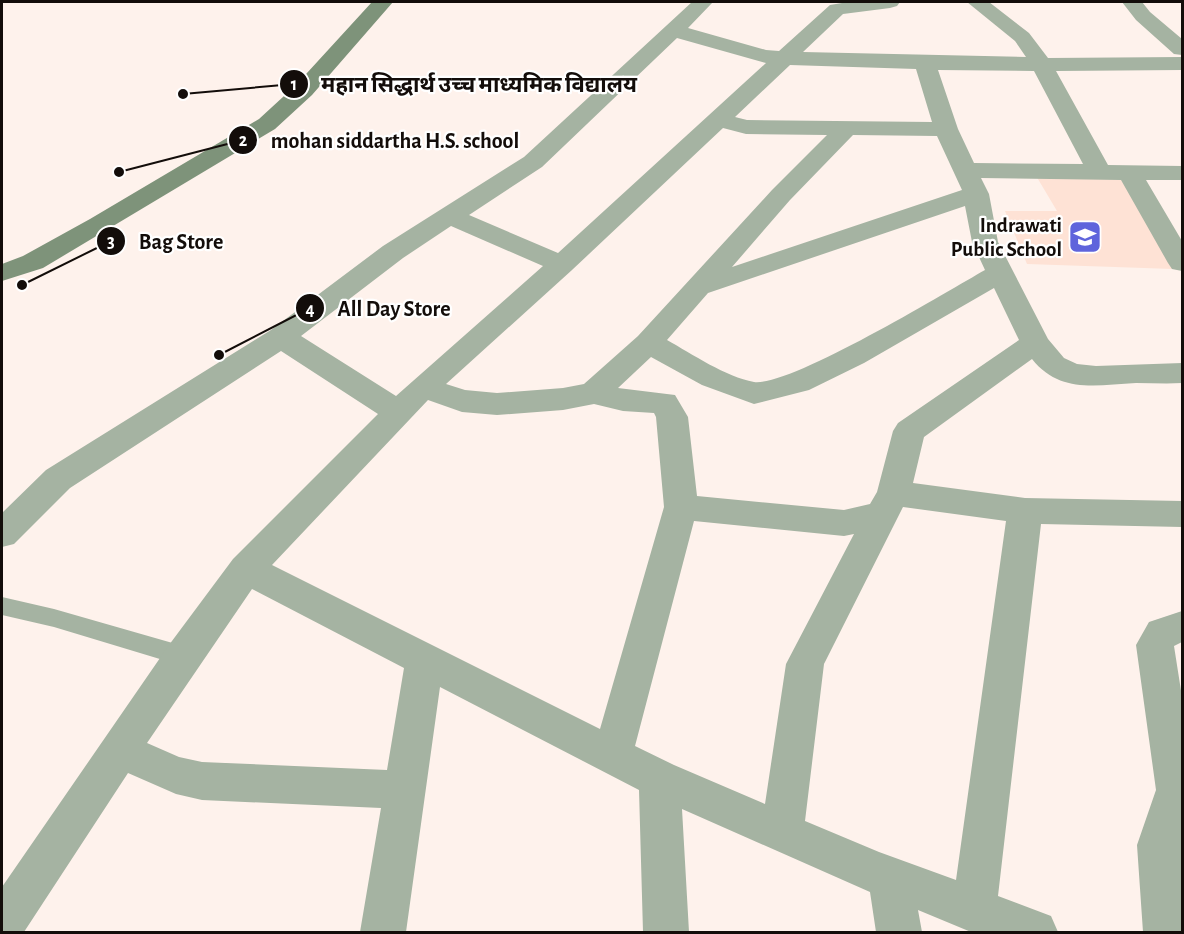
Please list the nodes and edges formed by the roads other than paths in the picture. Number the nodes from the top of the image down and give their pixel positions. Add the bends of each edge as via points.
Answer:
1 (382, 2) edge
2 (702, 2) edge
3 (891, 2) edge
4 (977, 2) edge
5 (1132, 2) edge
6 (828, 5) edge
7 (672, 30) junction
8 (785, 58) junction
9 (1040, 62) junction
10 (1181, 62) edge
11 (925, 63) junction
12 (717, 118) junction
13 (847, 128) junction
14 (946, 129) junction
15 (1099, 171) junction
16 (1129, 172) junction
17 (1182, 172) edge
18 (972, 182) junction
19 (449, 216) junction
20 (1182, 263) edge
21 (562, 264) junction
22 (2, 273) edge
23 (1000, 273) junction
24 (701, 286) junction
25 (281, 337) junction
26 (648, 343) junction
27 (1035, 343) junction
28 (1182, 373) edge
29 (423, 387) junction
30 (594, 393) junction
31 (398, 412) junction
32 (887, 504) junction
33 (681, 507) junction
34 (1025, 512) junction
35 (1182, 514) edge
36 (2, 534) edge
37 (246, 569) junction
38 (2, 606) edge
39 (1182, 627) edge
40 (183, 656) junction
41 (425, 660) junction
42 (121, 751) junction
43 (613, 754) junction
44 (659, 779) junction
45 (405, 790) junction
46 (1180, 790) edge
47 (783, 831) junction
48 (890, 878) junction
49 (974, 911) junction
50 (2, 926) edge
51 (383, 933) edge
52 (666, 933) edge
53 (899, 933) edge
54 (1035, 933) edge
55 (1166, 933) edge

1 - 22 main road via 304,90 267,124 99,225
2 - 7 street
3 - 6 street
4 - 9 street via 1022,37
5 - 10 street
6 - 8 street
7 - 8 street
7 - 19 street via 533,162
8 - 11 street
8 - 12 street
9 - 10 street
9 - 11 street
9 - 15 street
11 - 14 street
12 - 13 street via 746,128
12 - 21 street
13 - 14 street
13 - 24 street via 781,195
14 - 18 street
15 - 16 street
15 - 18 street
16 - 17 street
16 - 20 street
18 - 23 street via 985,242
18 - 24 street
19 - 21 street
19 - 25 street via 393,252
21 - 29 street
23 - 26 street via 798,383 754,393 713,378
23 - 27 street
24 - 26 street
25 - 31 street
25 - 36 street via 58,479
26 - 30 street
27 - 28 street via 1053,365 1071,374
27 - 32 street via 909,430
29 - 30 street via 462,401 497,404
29 - 31 street
30 - 33 street via 664,403 672,417
31 - 37 street
32 - 33 street via 844,523
32 - 34 street
32 - 47 street via 805,664
33 - 43 street
34 - 35 street
34 - 49 street
37 - 40 street
37 - 41 street
38 - 40 lane
39 - 46 street via 1167,629 1155,645
40 - 42 street
41 - 43 street
41 - 45 street
42 - 45 street via 176,775 202,781
42 - 50 street
43 - 44 street
44 - 47 street
44 - 52 street
45 - 51 street
46 - 55 street via 1159,845
47 - 48 street
48 - 49 street
48 - 53 street
49 - 54 street

